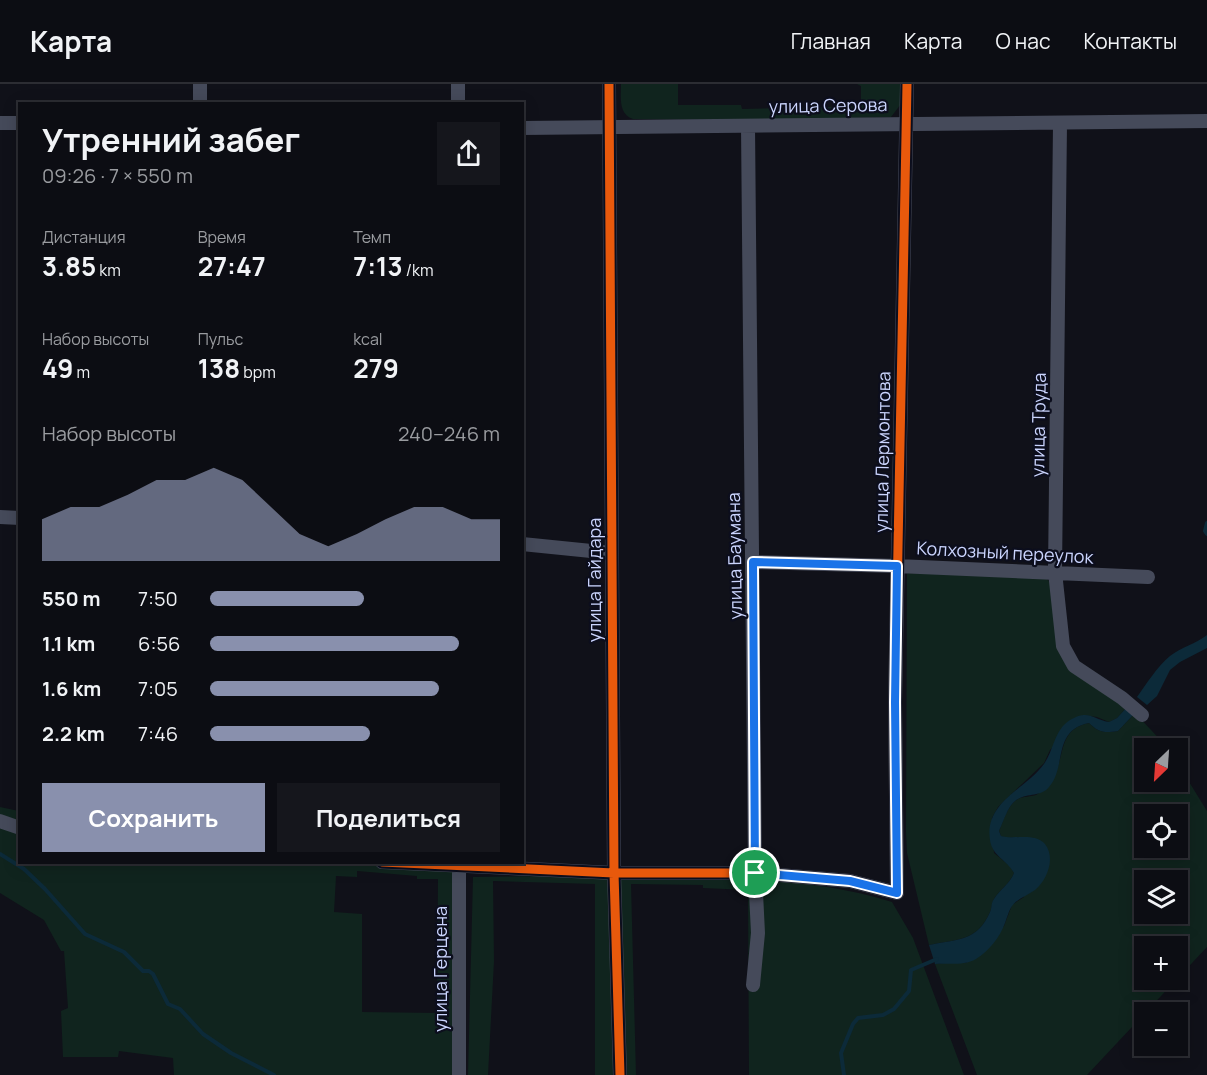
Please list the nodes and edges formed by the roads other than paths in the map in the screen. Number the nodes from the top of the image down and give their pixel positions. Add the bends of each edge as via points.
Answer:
1 (200, 84) edge
2 (458, 84) edge
3 (609, 84) edge
4 (907, 84) edge
5 (200, 102) edge
6 (458, 102) edge
7 (1207, 121) edge
8 (0, 123) edge
9 (18, 123) edge
10 (906, 123) junction
11 (1060, 124) junction
12 (748, 126) junction
13 (610, 127) junction
14 (524, 128) edge
15 (0, 517) edge
16 (18, 518) edge
17 (524, 544) edge
18 (611, 553) junction
19 (753, 562) junction
20 (897, 566) junction
21 (1056, 573) junction
22 (1148, 578) dead end
23 (1142, 715) dead end
24 (0, 822) edge
25 (18, 827) edge
26 (433, 864) edge
27 (459, 865) edge
28 (614, 873) junction
29 (755, 873) junction
30 (753, 985) dead end
31 (459, 1075) edge
32 (620, 1075) edge

1 - 5 street
2 - 6 street
3 - 13 street, улица Гайдара
4 - 10 street, улица Лермонтова
7 - 11 street, улица Серова
8 - 9 street
10 - 11 street, улица Серова
10 - 12 street, улица Серова
10 - 20 street, улица Лермонтова
11 - 21 street, улица Труда
12 - 13 street, улица Серова
12 - 19 street, улица Баумана
13 - 14 street, улица Серова
13 - 18 street, улица Гайдара
15 - 16 street
17 - 18 street
18 - 28 street, улица Гайдара
19 - 20 street, Колхозный переулок
19 - 29 street, улица Баумана
20 - 21 street, Колхозный переулок
20 - 29 street, улица Лермонтова via 897,893 850,881
21 - 22 street, Колхозный переулок
21 - 23 street, улица Труда via 1063,646 1074,666
24 - 25 street
26 - 27 street
27 - 28 street
27 - 31 street, улица Герцена
28 - 29 street
28 - 32 street, улица Гайдара
29 - 30 street, улица Баумана via 758,933

